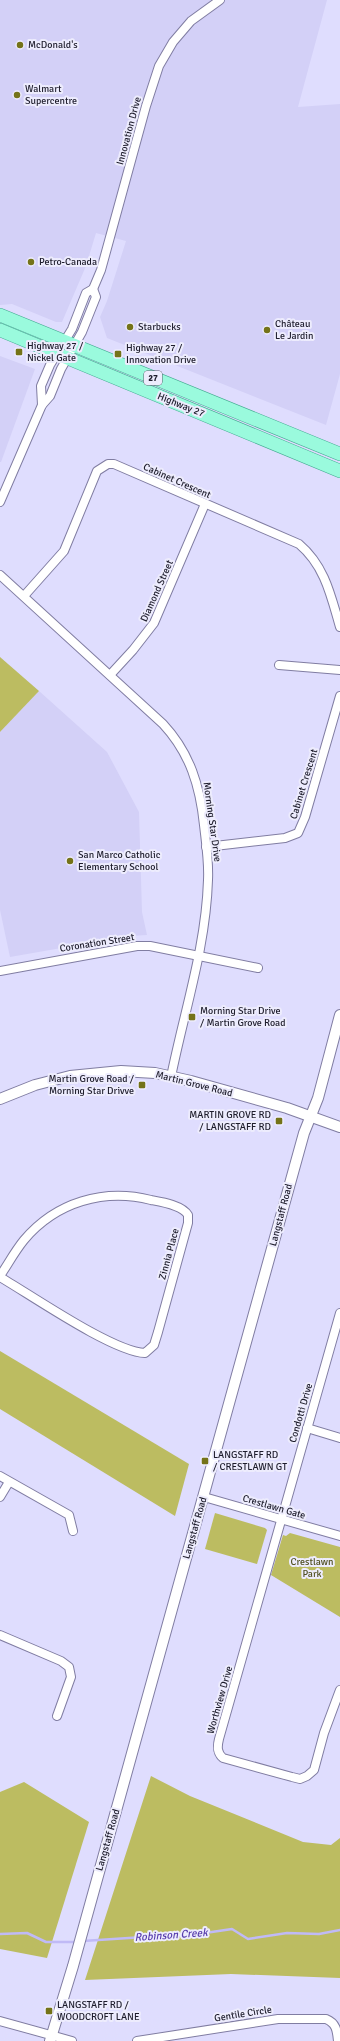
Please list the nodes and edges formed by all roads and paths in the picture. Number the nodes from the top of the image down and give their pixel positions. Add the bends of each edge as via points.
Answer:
1 (220, 0) edge
2 (0, 314) edge
3 (0, 330) edge
4 (69, 343) junction
5 (62, 356) junction
6 (42, 405) junction
7 (340, 454) edge
8 (340, 471) edge
9 (0, 502) edge
10 (205, 504) junction
11 (0, 575) edge
12 (24, 596) junction
13 (340, 627) edge
14 (279, 665) dead end
15 (340, 670) edge
16 (110, 675) junction
17 (340, 696) edge
18 (206, 847) junction
19 (198, 956) junction
20 (258, 968) dead end
21 (0, 971) edge
22 (340, 1015) edge
23 (171, 1077) junction
24 (0, 1099) edge
25 (310, 1116) junction
26 (340, 1127) edge
27 (0, 1276) edge
28 (340, 1313) edge
29 (337, 1335) edge
30 (307, 1428) junction
31 (340, 1438) edge
32 (0, 1476) edge
33 (9, 1482) junction
34 (0, 1497) edge
35 (204, 1497) junction
36 (282, 1519) junction
37 (73, 1531) dead end
38 (340, 1536) edge
39 (0, 1635) edge
40 (340, 1690) edge
41 (57, 1716) dead end
42 (0, 2021) edge
43 (51, 2038) edge
44 (72, 2041) edge
45 (137, 2041) edge
46 (338, 2041) edge

1 - 4 street, Innovation Drive via 189,23 173,42 159,66 119,210 93,289 96,297
2 - 4 main road, Highway 27 / 27
3 - 5 main road, Highway 27 / 27
4 - 5 street, Innovation Drive
4 - 7 main road, Highway 27 / 27
5 - 6 street via 50,396
5 - 6 street via 50,365 41,386
5 - 8 main road, Highway 27 / 27
6 - 9 street
10 - 12 street, Cabinet Crescent via 114,464 103,465 97,471 64,551
10 - 13 street, Cabinet Crescent via 289,539 306,551 324,575
10 - 16 street, Diamond Street via 154,623
11 - 12 street, Morning Star Drive
12 - 16 street, Morning Star Drive
14 - 15 street
16 - 18 street, Morning Star Drive via 163,724 185,753 198,786
17 - 18 street, Cabinet Crescent via 305,817 298,833 285,838
18 - 19 street, Morning Star Drive via 207,895
19 - 20 street, Coronation Street
19 - 21 street, Coronation Street via 150,946 137,946
19 - 23 street, Morning Star Drive
22 - 25 street, Langstaff Road via 318,1098
23 - 24 street, Martin Grove Road via 121,1071 86,1073 49,1081
23 - 25 street, Martin Grove Road
25 - 26 street, Martin Grove Road
25 - 35 street, Langstaff Road
27 - 27 street, Zinnia Place via 100,1336 128,1349 145,1353 154,1345 189,1219 186,1212 181,1209 139,1197 117,1195 84,1200 63,1208 38,1225 23,1241
28 - 29 street, Condotti Drive
29 - 30 street, Condotti Drive
30 - 31 street
30 - 36 street, Condotti Drive
32 - 33 street
33 - 34 street
33 - 37 street via 69,1515
35 - 36 street, Crestlawn Gate
35 - 43 street, Langstaff Road
36 - 38 street, Crestlawn Gate
36 - 40 street, Worthview Drive via 218,1744 220,1755 223,1758 300,1779 307,1776 314,1770
39 - 41 street via 61,1661 69,1667 71,1677
42 - 43 street
43 - 44 street
45 - 46 street, Gentile Circle via 278,2018 294,2018 326,2019 333,2022

